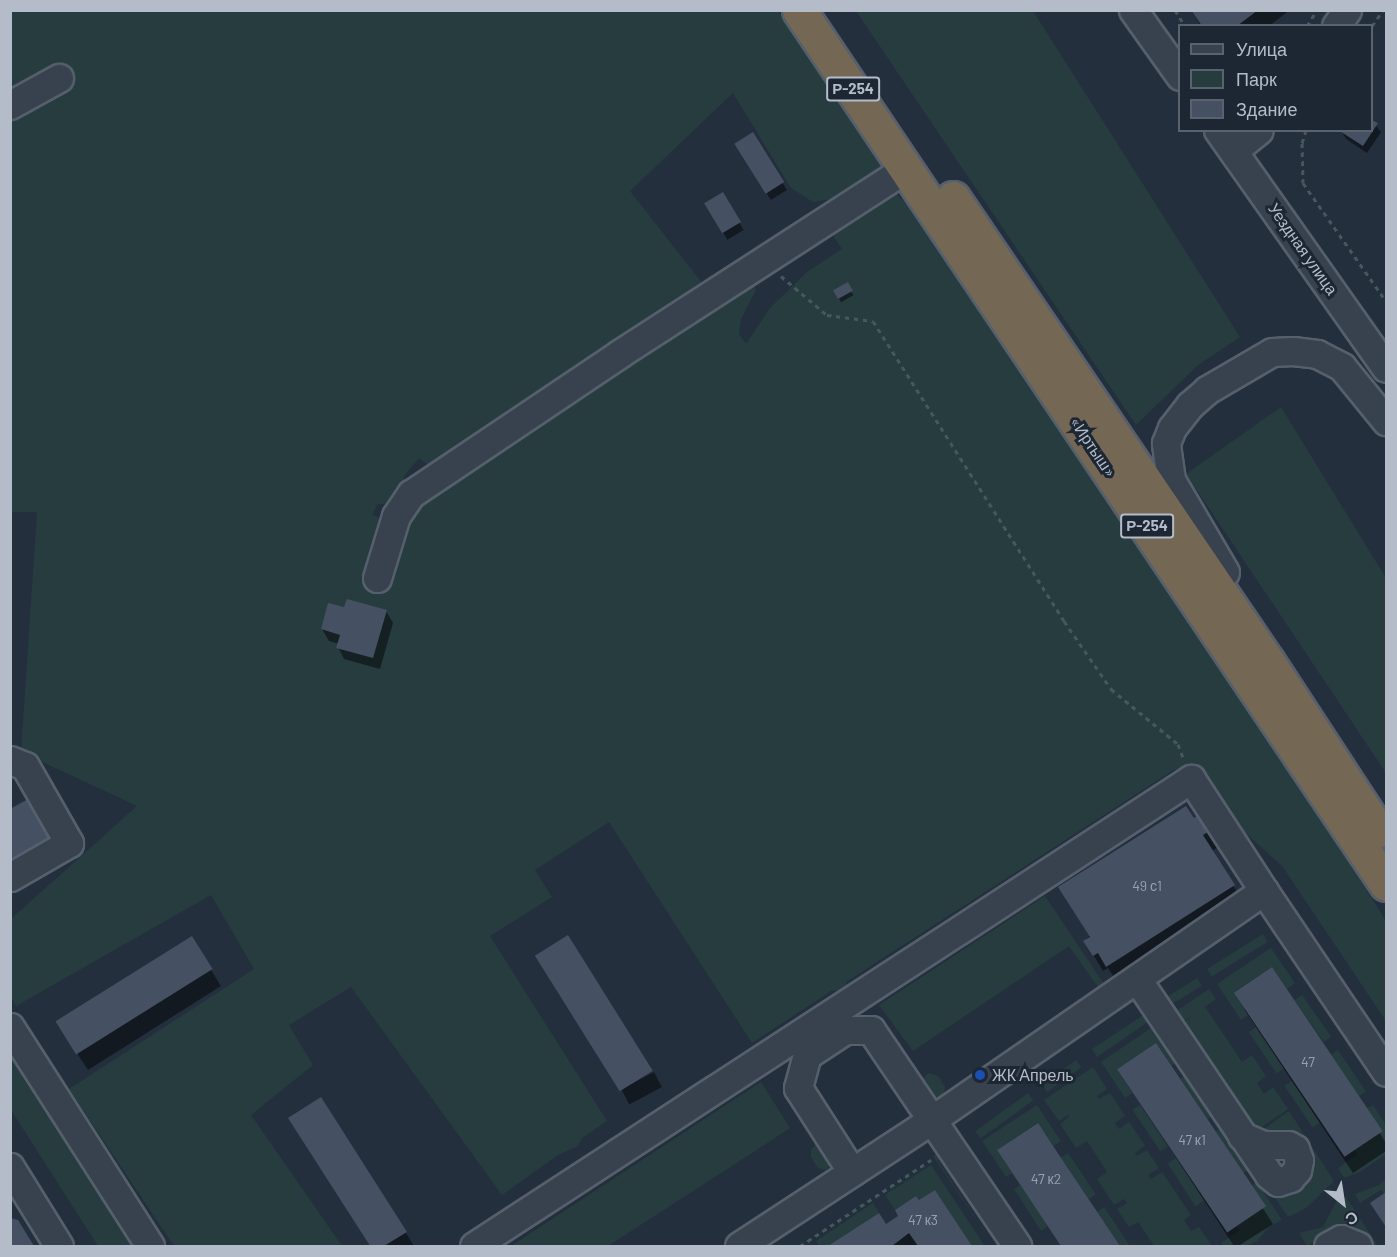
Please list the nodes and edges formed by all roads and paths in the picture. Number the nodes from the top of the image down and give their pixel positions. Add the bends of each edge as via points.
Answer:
1 (799, 10) edge
2 (825, 10) edge
3 (1133, 10) edge
4 (1175, 10) edge
5 (1317, 10) edge
6 (1347, 10) edge
7 (1383, 10) edge
8 (1184, 24) edge
9 (1308, 24) edge
10 (1337, 24) edge
11 (1372, 24) edge
12 (1178, 75) edge
13 (59, 78) dead end
14 (10, 105) edge
15 (1253, 132) edge
16 (1305, 132) edge
17 (1226, 141) edge
18 (907, 168) junction
19 (751, 268) junction
20 (1386, 301) edge
21 (1386, 369) edge
22 (1386, 421) edge
23 (377, 578) dead end
24 (1268, 662) junction
25 (10, 759) edge
26 (1191, 779) junction
27 (1386, 843) edge
28 (10, 877) edge
29 (1386, 884) edge
30 (1264, 891) junction
31 (1137, 979) junction
32 (10, 1027) edge
33 (1386, 1072) edge
34 (933, 1119) junction
35 (1242, 1136) dead end
36 (10, 1167) edge
37 (938, 1169) dead end
38 (852, 1172) junction
39 (59, 1246) edge
40 (150, 1246) edge
41 (474, 1246) edge
42 (740, 1246) edge
43 (800, 1246) edge
44 (1017, 1246) edge
45 (1328, 1246) edge
46 (1358, 1246) edge

1 - 18 highway, «Иртыш» / Р-254
2 - 24 highway, «Иртыш» / Р-254
3 - 12 street
4 - 8 path
5 - 9 path
6 - 10 street
7 - 11 path
13 - 14 street
15 - 17 street
16 - 20 path via 1303,183
17 - 21 street, Уездная улица
18 - 19 street
18 - 29 highway, «Иртыш» / Р-254
19 - 23 street via 411,494 396,516
19 - 26 path via 785,277 827,315 873,321 1064,621 1111,688 1178,744
22 - 24 street via 1342,367 1317,354 1293,351 1272,352 1208,390 1172,428 1166,443 1171,480 1238,592
24 - 27 highway, «Иртыш» / Р-254
25 - 28 street via 26,766 69,843
26 - 30 street
26 - 41 street
30 - 31 street
30 - 33 street
31 - 34 street
31 - 35 street
32 - 40 street
34 - 38 street
34 - 38 street via 872,1030 845,1030 807,1054 798,1088
34 - 44 street
36 - 39 street
37 - 43 path via 932,1160
38 - 42 street
45 - 46 street via 1341,1239

